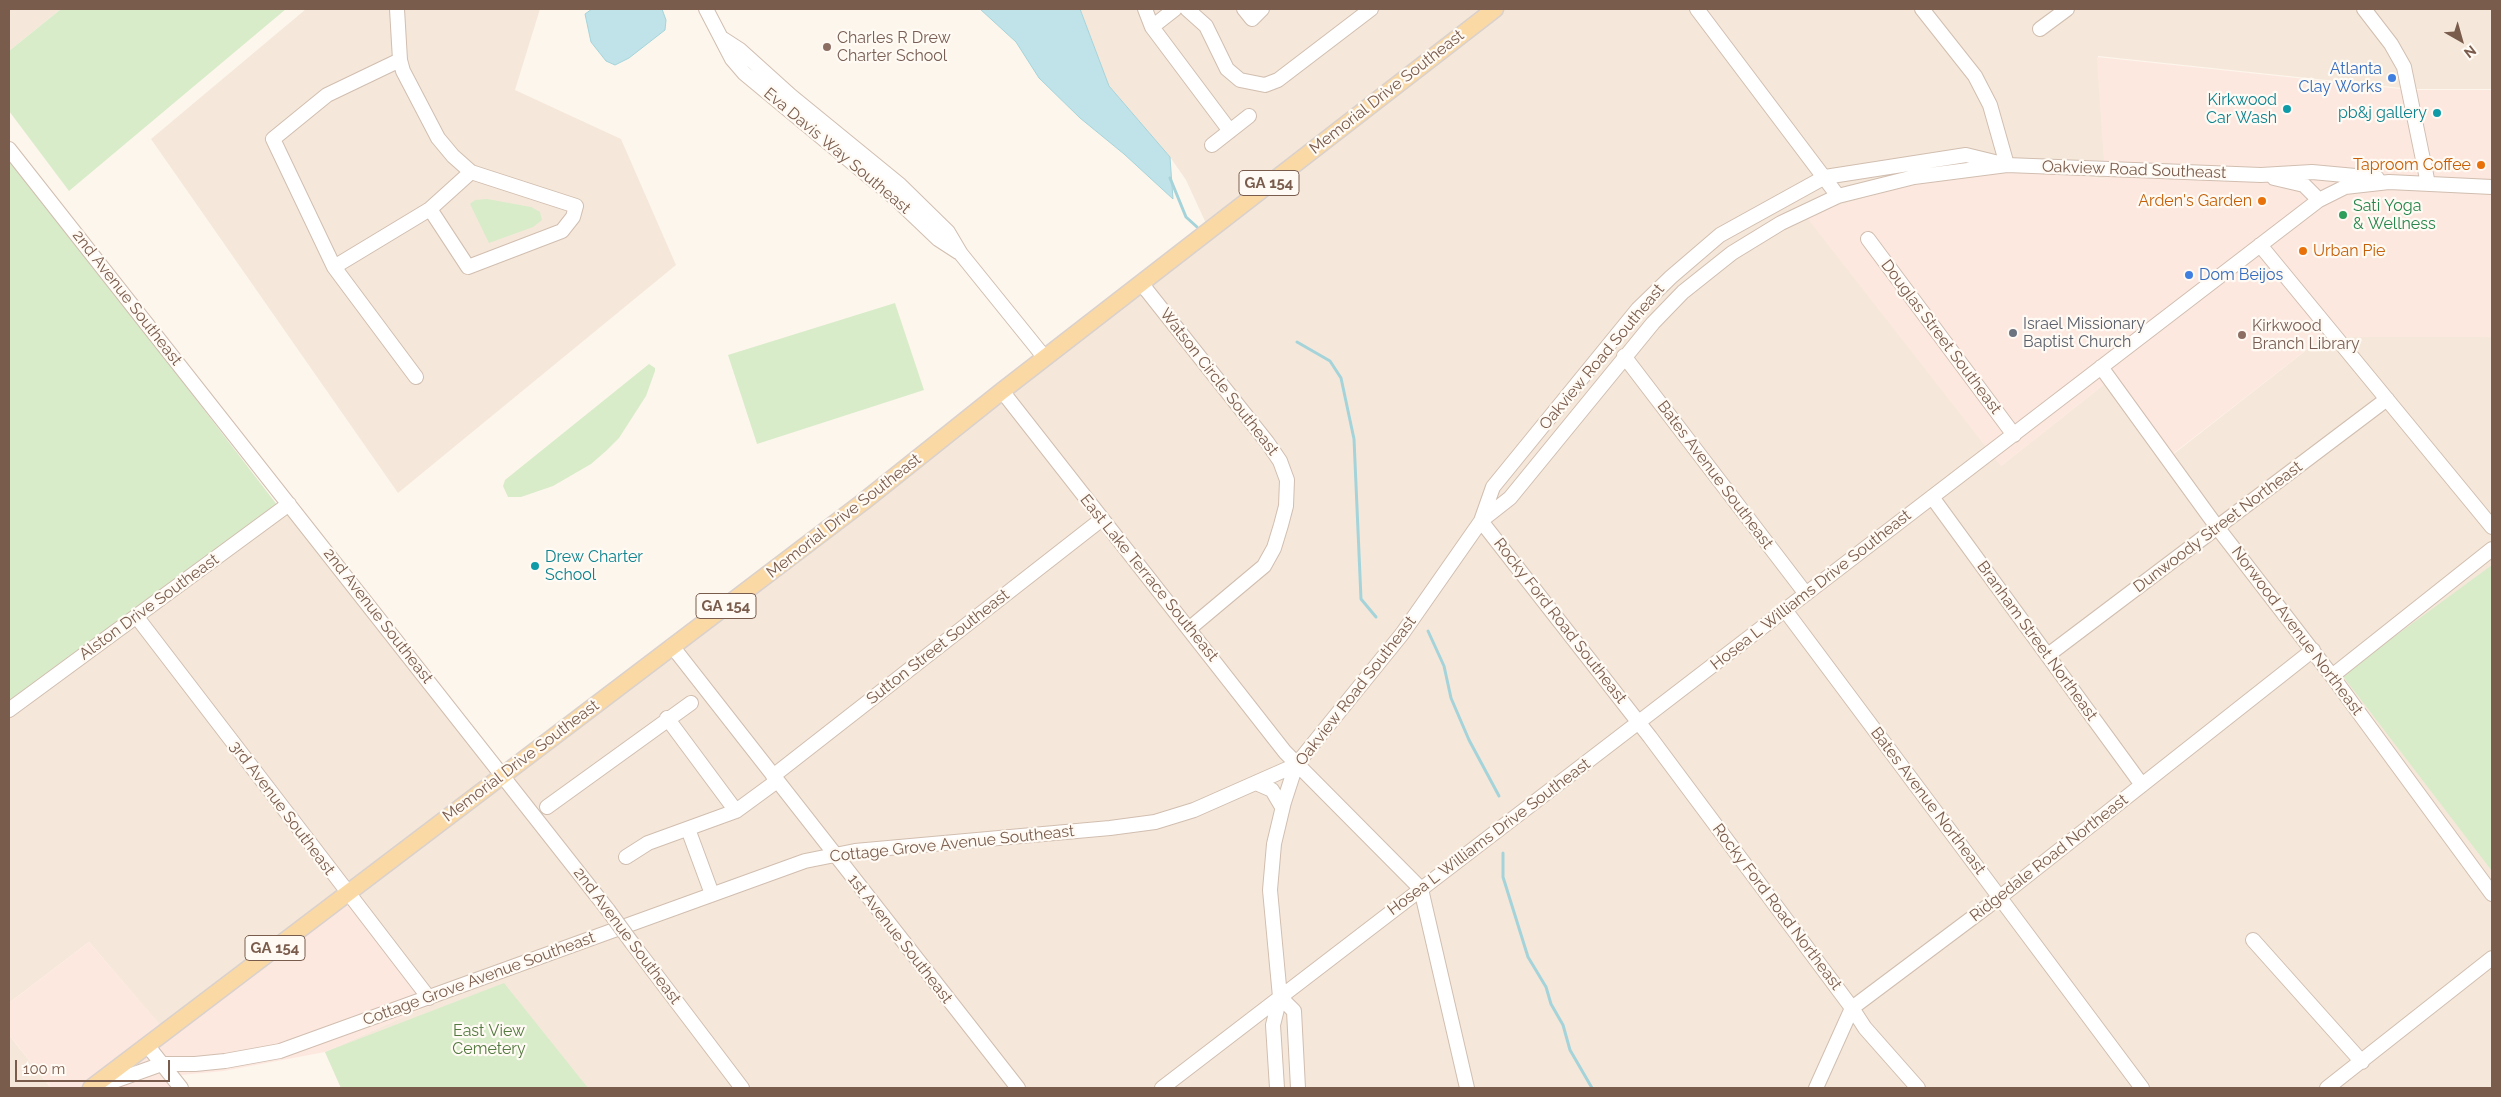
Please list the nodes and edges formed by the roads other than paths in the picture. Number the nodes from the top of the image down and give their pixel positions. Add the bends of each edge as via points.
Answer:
1 (397, 9) edge
2 (405, 9) edge
3 (706, 9) edge
4 (1145, 9) edge
5 (1175, 9) edge
6 (1188, 9) edge
7 (1372, 9) edge
8 (1495, 9) edge
9 (1697, 9) edge
10 (1922, 9) edge
11 (2067, 9) edge
12 (2364, 9) edge
13 (1152, 27) junction
14 (2040, 30) dead end
15 (400, 60) junction
16 (1249, 116) dead end
17 (1230, 132) junction
18 (1212, 145) dead end
19 (9, 149) edge
20 (2007, 165) junction
21 (471, 172) junction
22 (2261, 175) junction
23 (1825, 177) junction
24 (2389, 182) junction
25 (2428, 184) junction
26 (2492, 187) edge
27 (1838, 196) junction
28 (2319, 200) junction
29 (430, 209) junction
30 (1868, 239) dead end
31 (2260, 245) junction
32 (334, 267) junction
33 (1141, 283) junction
34 (1624, 356) junction
35 (1045, 358) junction
36 (2102, 368) junction
37 (416, 377) dead end
38 (1002, 391) junction
39 (2387, 399) junction
40 (2014, 434) junction
41 (1932, 497) junction
42 (289, 504) junction
43 (2489, 518) edge
44 (1102, 519) junction
45 (1481, 521) junction
46 (2217, 527) junction
47 (2492, 548) edge
48 (1806, 594) junction
49 (1785, 610) junction
50 (136, 616) junction
51 (1190, 628) junction
52 (672, 646) junction
53 (2312, 650) junction
54 (2048, 655) junction
55 (2332, 676) junction
56 (691, 703) dead end
57 (9, 710) edge
58 (667, 718) junction
59 (1639, 722) junction
60 (1296, 765) junction
61 (503, 775) junction
62 (775, 778) junction
63 (1256, 783) junction
64 (2142, 785) junction
65 (547, 807) dead end
66 (1282, 807) junction
67 (736, 810) junction
68 (688, 828) junction
69 (833, 854) junction
70 (626, 857) dead end
71 (1421, 889) junction
72 (348, 893) junction
73 (712, 894) junction
74 (2492, 894) edge
75 (2000, 897) junction
76 (2253, 940) dead end
77 (2492, 958) edge
78 (429, 998) junction
79 (1280, 998) junction
80 (1852, 1008) junction
81 (147, 1045) junction
82 (2362, 1062) junction
83 (162, 1064) junction
84 (90, 1088) edge
85 (95, 1088) edge
86 (181, 1088) edge
87 (742, 1088) edge
88 (1018, 1088) edge
89 (1162, 1088) edge
90 (1277, 1088) edge
91 (1298, 1088) edge
92 (1467, 1088) edge
93 (1816, 1088) edge
94 (1918, 1088) edge
95 (2142, 1088) edge
96 (2327, 1088) edge

1 - 2 street
1 - 15 street
3 - 35 street, Eva Davis Way Southeast via 723,39 900,185 948,232 961,254
4 - 13 street
5 - 13 street
6 - 7 street via 1206,26 1227,69 1240,80 1266,85 1278,80
8 - 33 main road, Memorial Drive Southeast / GA 154
9 - 23 street
10 - 20 street via 1979,84 1990,105
11 - 14 street
12 - 25 street via 2404,66
13 - 17 street
15 - 21 street via 403,72 438,138
15 - 32 street via 327,96 273,139
16 - 17 street
17 - 18 street
19 - 42 street, 2nd Avenue Southeast
20 - 22 street, Oakview Road Southeast
20 - 23 street, Oakview Road Southeast via 1966,155
20 - 27 street, Oakview Road Southeast via 1914,177
21 - 29 street
21 - 29 street via 576,206 573,217 562,231 468,267
22 - 24 street, Oakview Road Southeast via 2339,173
22 - 28 street, Oakview Road Southeast via 2304,185
23 - 27 street
23 - 45 street, Oakview Road Southeast via 1720,235 1638,309 1493,487
24 - 25 street, Hosea L Williams Drive Southeast
24 - 28 street, Hosea L Williams Drive Southeast via 2344,187
25 - 26 street, Hosea L Williams Drive Southeast
27 - 34 street, Oakview Road Southeast via 1781,223 1732,253 1684,292
28 - 31 street, Hosea L Williams Drive Southeast
29 - 32 street
30 - 40 street, Douglas Street Southeast
31 - 36 street, Hosea L Williams Drive Southeast
31 - 39 street
32 - 37 street
33 - 35 main road, Memorial Drive Southeast / GA 154
33 - 51 street, Watson Circle Southeast via 1267,442 1280,461 1287,480 1281,525 1264,566
34 - 45 street, Oakview Road Southeast via 1510,498
34 - 48 street, Bates Avenue Southeast
35 - 38 main road, Memorial Drive Southeast / GA 154
36 - 40 street, Hosea L Williams Drive Southeast
36 - 46 street, Norwood Avenue Northeast
38 - 44 street, East Lake Terrace Southeast
38 - 52 main road, Memorial Drive Southeast / GA 154 via 863,502
39 - 43 street
39 - 46 street, Dunwoody Street Northeast
40 - 41 street, Hosea L Williams Drive Southeast
41 - 48 street, Hosea L Williams Drive Southeast
41 - 54 street, Branham Street Northeast
42 - 50 street, Alston Drive Southeast
42 - 61 street, 2nd Avenue Southeast
44 - 51 street, East Lake Terrace Southeast
44 - 62 street, Sutton Street Southeast
45 - 59 street, Rocky Ford Road Southeast
45 - 60 street, Oakview Road Southeast via 1402,634
46 - 53 street, Norwood Avenue Northeast
46 - 54 street, Dunwoody Street Northeast
47 - 55 street
48 - 49 street, Hosea L Williams Drive Southeast
49 - 59 street, Hosea L Williams Drive Southeast
49 - 75 street, Bates Avenue Northeast
50 - 57 street, Alston Drive Southeast
50 - 72 street, 3rd Avenue Southeast
51 - 60 street, East Lake Terrace Southeast
52 - 61 main road, Memorial Drive Southeast / GA 154
52 - 62 street, 1st Avenue Southeast
53 - 55 street, Norwood Avenue Northeast
53 - 64 street, Ridgedale Road Northeast
54 - 64 street, Branham Street Northeast
55 - 74 street, Norwood Avenue Northeast
56 - 58 street
58 - 65 street
58 - 67 street
59 - 71 street, Hosea L Williams Drive Southeast
59 - 80 street, Rocky Ford Road Northeast
60 - 63 street, Cottage Grove Avenue Southeast
60 - 66 street, Oakview Road Southeast
60 - 71 street, East Lake Terrace Southeast
61 - 72 main road, Memorial Drive Southeast / GA 154
61 - 87 street, 2nd Avenue Southeast, bridge
62 - 67 street, Sutton Street Southeast
62 - 69 street, 1st Avenue Southeast
63 - 66 street via 1272,790
63 - 69 street, Cottage Grove Avenue Southeast via 1194,810 1155,822
64 - 75 street, Ridgedale Road Northeast
66 - 79 street, Oakview Road Southeast via 1274,844 1270,890
67 - 68 street, Sutton Street Southeast
68 - 70 street, Sutton Street Southeast via 648,843
68 - 73 street
69 - 73 street, Cottage Grove Avenue Southeast
69 - 88 street, 1st Avenue Southeast
71 - 79 street, Hosea L Williams Drive Southeast
71 - 92 street
72 - 78 street, 3rd Avenue Southeast
72 - 81 main road, Memorial Drive Southeast / GA 154
73 - 78 street, Cottage Grove Avenue Southeast
75 - 80 street, Ridgedale Road Northeast
75 - 95 street, Bates Avenue Northeast
76 - 82 street
77 - 82 street
78 - 83 street, Cottage Grove Avenue Southeast via 280,1051 225,1061
79 - 89 street, Hosea L Williams Drive Southeast
79 - 90 street via 1273,1025
79 - 91 street via 1294,1011
80 - 93 street, Ridgedale Road Northeast
80 - 94 street, Rocky Ford Road Northeast via 1875,1041
81 - 83 street
81 - 84 main road, Memorial Drive Southeast / GA 154
82 - 96 street
83 - 85 street, Cottage Grove Avenue Southeast
83 - 86 street

